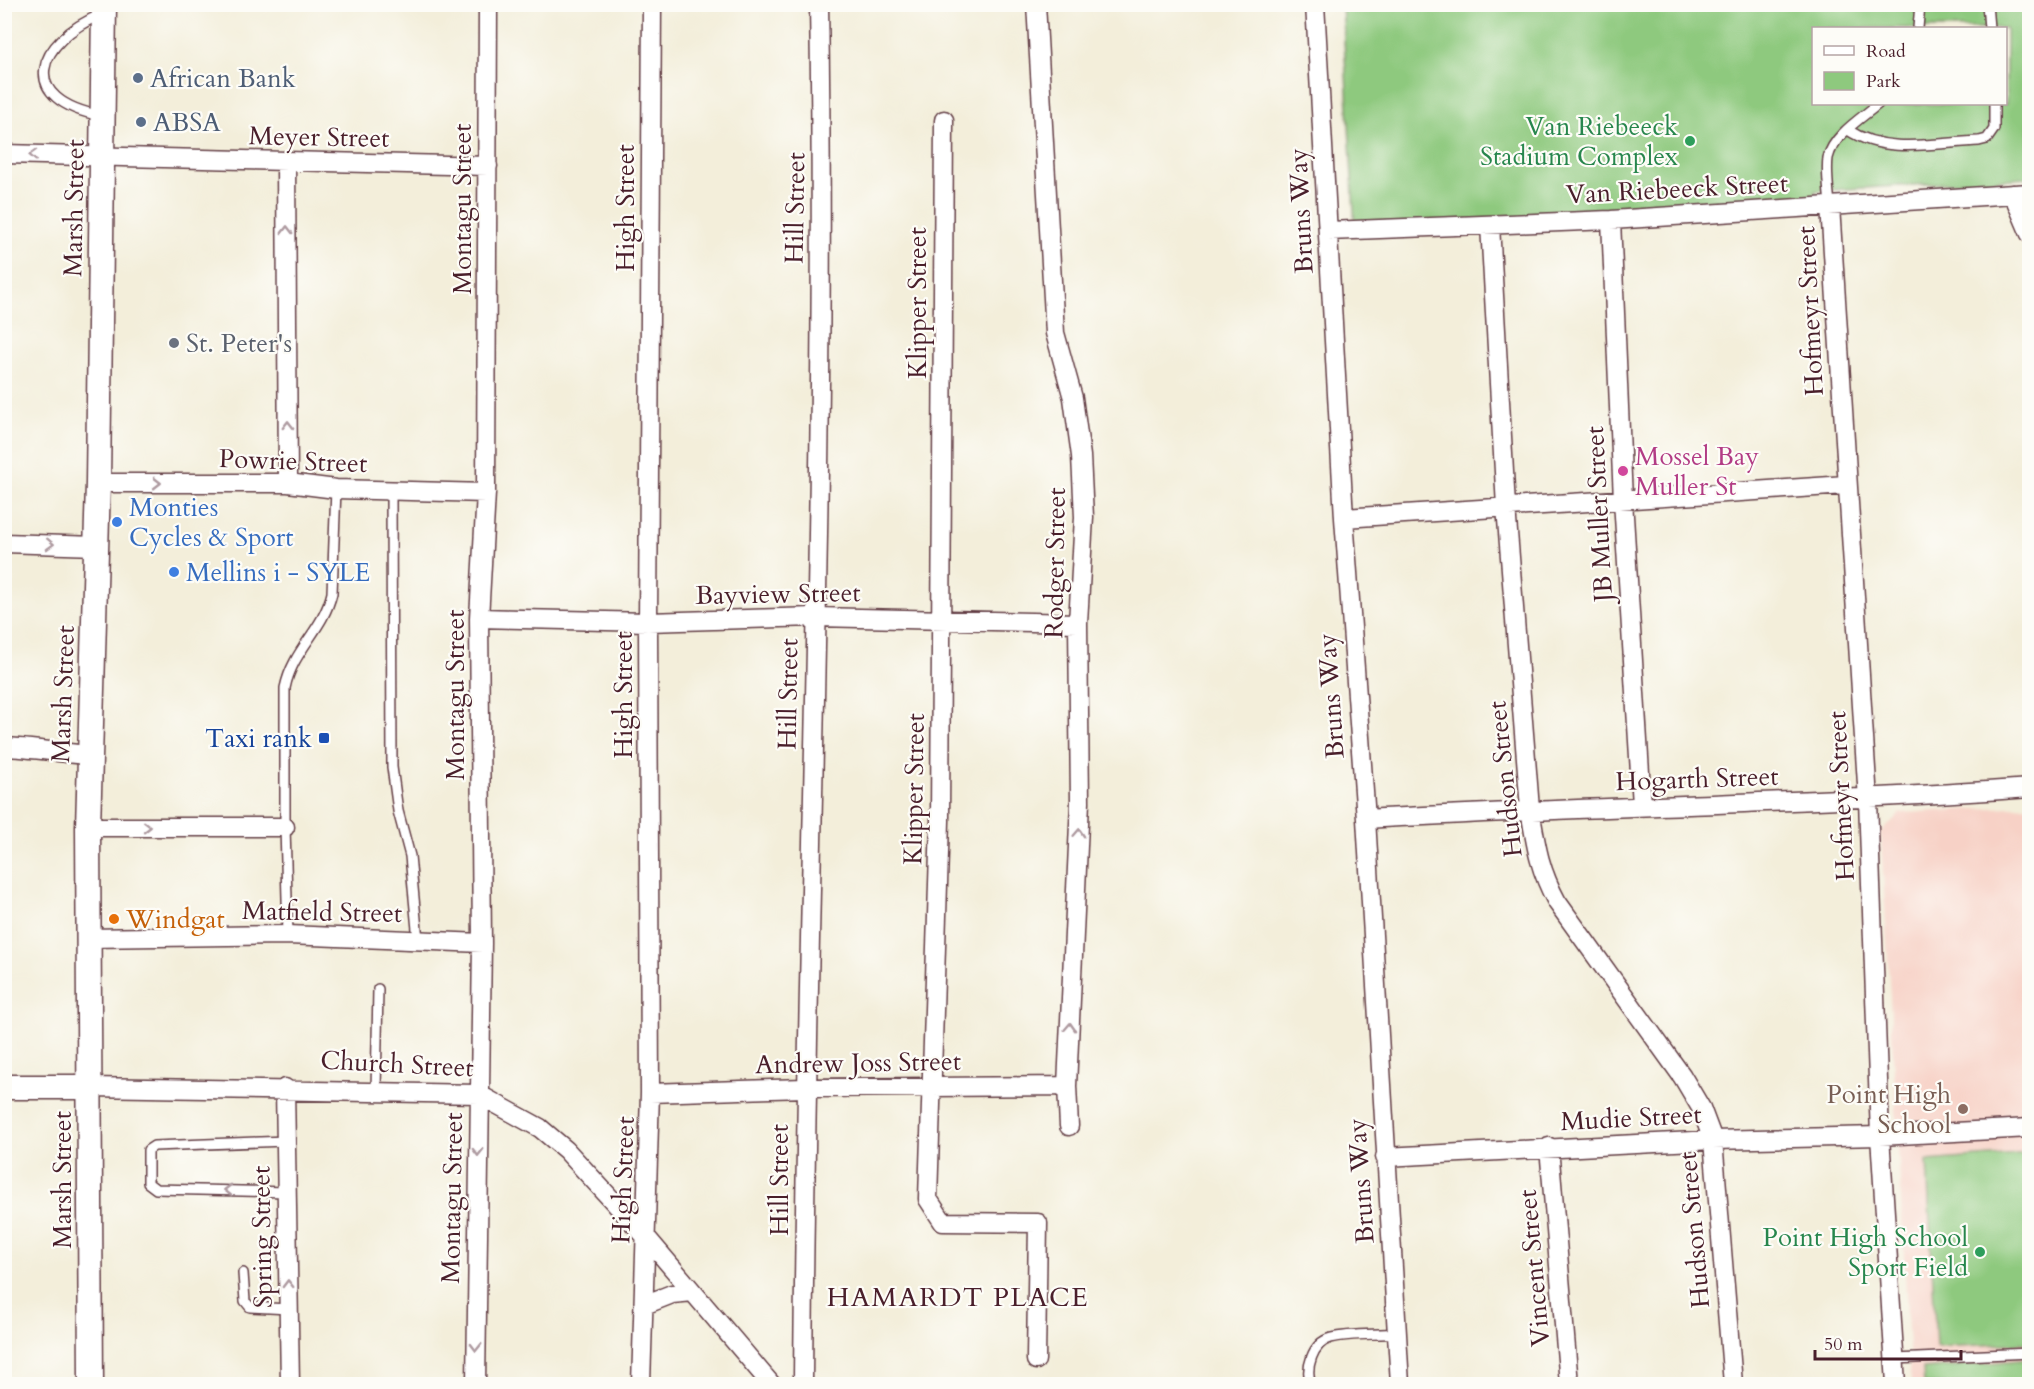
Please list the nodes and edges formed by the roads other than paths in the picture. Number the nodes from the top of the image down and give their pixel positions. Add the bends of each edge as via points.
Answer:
1 (488, 4) edge
2 (651, 4) edge
3 (819, 4) edge
4 (1036, 4) edge
5 (1315, 4) edge
6 (1920, 4) edge
7 (1987, 4) edge
8 (104, 9) edge
9 (1918, 27) edge
10 (1989, 27) edge
11 (1877, 105) edge
12 (1994, 105) edge
13 (104, 116) junction
14 (944, 120) dead end
15 (1848, 130) junction
16 (4, 154) edge
17 (104, 158) junction
18 (286, 162) junction
19 (488, 166) junction
20 (2021, 193) edge
21 (1830, 206) junction
22 (1611, 219) junction
23 (1490, 225) junction
24 (1328, 231) junction
25 (2030, 234) edge
26 (98, 483) junction
27 (288, 483) junction
28 (1846, 485) junction
29 (336, 489) junction
30 (391, 491) junction
31 (486, 493) junction
32 (1623, 500) junction
33 (1506, 507) junction
34 (1344, 518) junction
35 (4, 543) edge
36 (96, 546) junction
37 (816, 617) junction
38 (479, 618) junction
39 (940, 620) junction
40 (648, 622) junction
41 (1078, 623) junction
42 (4, 747) edge
43 (89, 755) junction
44 (2030, 788) edge
45 (1868, 800) junction
46 (1642, 806) junction
47 (1530, 809) junction
48 (1366, 819) junction
49 (88, 827) junction
50 (285, 827) junction
51 (288, 934) junction
52 (88, 938) junction
53 (418, 940) junction
54 (482, 943) junction
55 (378, 989) dead end
56 (1067, 1086) junction
57 (4, 1087) edge
58 (90, 1087) junction
59 (931, 1087) junction
60 (285, 1088) junction
61 (805, 1088) junction
62 (376, 1091) junction
63 (650, 1093) junction
64 (478, 1094) junction
65 (1069, 1126) dead end
66 (2030, 1128) edge
67 (1880, 1136) junction
68 (1713, 1140) junction
69 (286, 1141) junction
70 (1549, 1147) junction
71 (1385, 1157) junction
72 (287, 1192) junction
73 (647, 1239) junction
74 (243, 1273) dead end
75 (693, 1292) junction
76 (644, 1305) junction
77 (289, 1309) junction
78 (1396, 1333) junction
79 (2030, 1353) edge
80 (1895, 1359) junction
81 (1036, 1360) dead end
82 (91, 1384) edge
83 (290, 1384) edge
84 (476, 1384) edge
85 (641, 1384) edge
86 (771, 1384) edge
87 (803, 1384) edge
88 (1311, 1384) edge
89 (1400, 1384) edge
90 (1569, 1384) edge
91 (1733, 1384) edge
92 (1896, 1384) edge

1 - 19 street, Montagu Street
2 - 40 street, High Street
3 - 37 street, Hill Street
4 - 41 street, Rodger Street via 1055,333 1073,398 1082,456 1084,517
5 - 24 street, Bruns Way
6 - 9 lane
7 - 10 lane
8 - 13 street, Marsh Street
8 - 13 lane via 62,37 52,49 45,72 51,95 61,103
11 - 15 lane
12 - 15 lane via 1994,129 1987,139 1979,141 1884,146
13 - 17 street, Marsh Street
14 - 39 street, Klipper Street
15 - 21 lane via 1836,142 1828,160
17 -> 16 street, Meyer Street
17 - 18 street, Meyer Street
17 - 26 street, Marsh Street
18 - 19 street, Meyer Street
27 -> 18 street
19 - 31 street, Montagu Street
20 - 21 street, Van Riebeeck Street
20 - 25 street
21 - 22 street, Van Riebeeck Street
21 - 28 street, Hofmeyr Street
22 - 23 street, Van Riebeeck Street
22 - 32 street, JB Muller Street
23 - 24 street, Van Riebeeck Street
23 - 33 street, Hudson Street
24 - 34 street, Bruns Way
26 -> 27 street, Powrie Street
26 - 36 street, Marsh Street
27 - 29 street, Powrie Street
28 - 32 street
28 - 45 street, Hofmeyr Street
29 - 30 street, Powrie Street
29 - 50 lane via 328,609 294,660 285,688
30 - 31 street, Powrie Street
30 - 53 lane via 392,766 410,856
31 - 38 street, Montagu Street
32 - 33 street
32 - 46 street, JB Muller Street
33 - 34 street
33 - 47 street, Hudson Street
34 - 48 street, Bruns Way
35 -> 36 street
36 - 43 street, Marsh Street
37 - 39 street, Bayview Street
37 - 40 street, Bayview Street
37 - 61 street, Hill Street
38 - 40 street, Bayview Street
38 - 54 street, Montagu Street
39 - 41 street, Bayview Street
39 - 59 street, Klipper Street via 940,821
40 - 63 street, High Street
56 -> 41 street, Rodger Street via 1080,802
42 - 43 street
43 - 49 street, Marsh Street
44 - 45 street, Hogarth Street
45 - 46 street, Hogarth Street
45 - 67 street, Hofmeyr Street
46 - 47 street, Hogarth Street
47 - 48 street, Hogarth Street
47 - 68 street, Hudson Street via 1542,875 1557,902 1682,1076 1701,1108
48 - 71 street, Bruns Way
49 -> 50 street
49 - 52 street, Marsh Street
50 - 51 lane
51 - 52 street, Matfield Street
51 - 53 street, Matfield Street
52 - 58 street, Marsh Street
53 - 54 street, Matfield Street
54 - 64 street, Montagu Street
55 - 62 lane
56 - 59 street, Andrew Joss Street
56 - 65 street, Rodger Street
57 - 58 street, Church Street
58 - 60 street, Church Street
58 - 82 street, Marsh Street
59 - 61 street, Andrew Joss Street
59 - 81 street, Klipper Street via 928,1199 943,1222 1038,1223
60 - 62 street, Church Street
60 - 69 street, Spring Street
61 - 63 street, Andrew Joss Street
61 - 87 street, Hill Street
62 - 64 street, Church Street
63 - 73 street, High Street
64 - 73 street, Church Street via 540,1128 566,1150
64 -> 84 street, Montagu Street
66 - 67 street, Mudie Street
67 - 68 street, Mudie Street
67 - 80 street, Hofmeyr Street
68 - 70 street, Mudie Street
68 - 91 street, Hudson Street
69 - 72 street, Spring Street
72 -> 69 lane via 156,1189 148,1183 148,1150 154,1146
70 - 71 street, Mudie Street
70 - 90 street, Vincent Street
71 - 78 street, Bruns Way
77 -> 72 street, Spring Street
73 - 75 street, Church Street
73 - 76 street, High Street
74 - 77 lane via 245,1301 250,1307
75 - 76 street via 672,1294
75 - 86 street, Church Street
76 - 85 street, High Street
77 - 83 street, Spring Street
78 - 88 lane via 1329,1339 1315,1350 1308,1369
78 - 89 street, Bruns Way
79 - 80 lane
80 - 92 street, Hofmeyr Street

